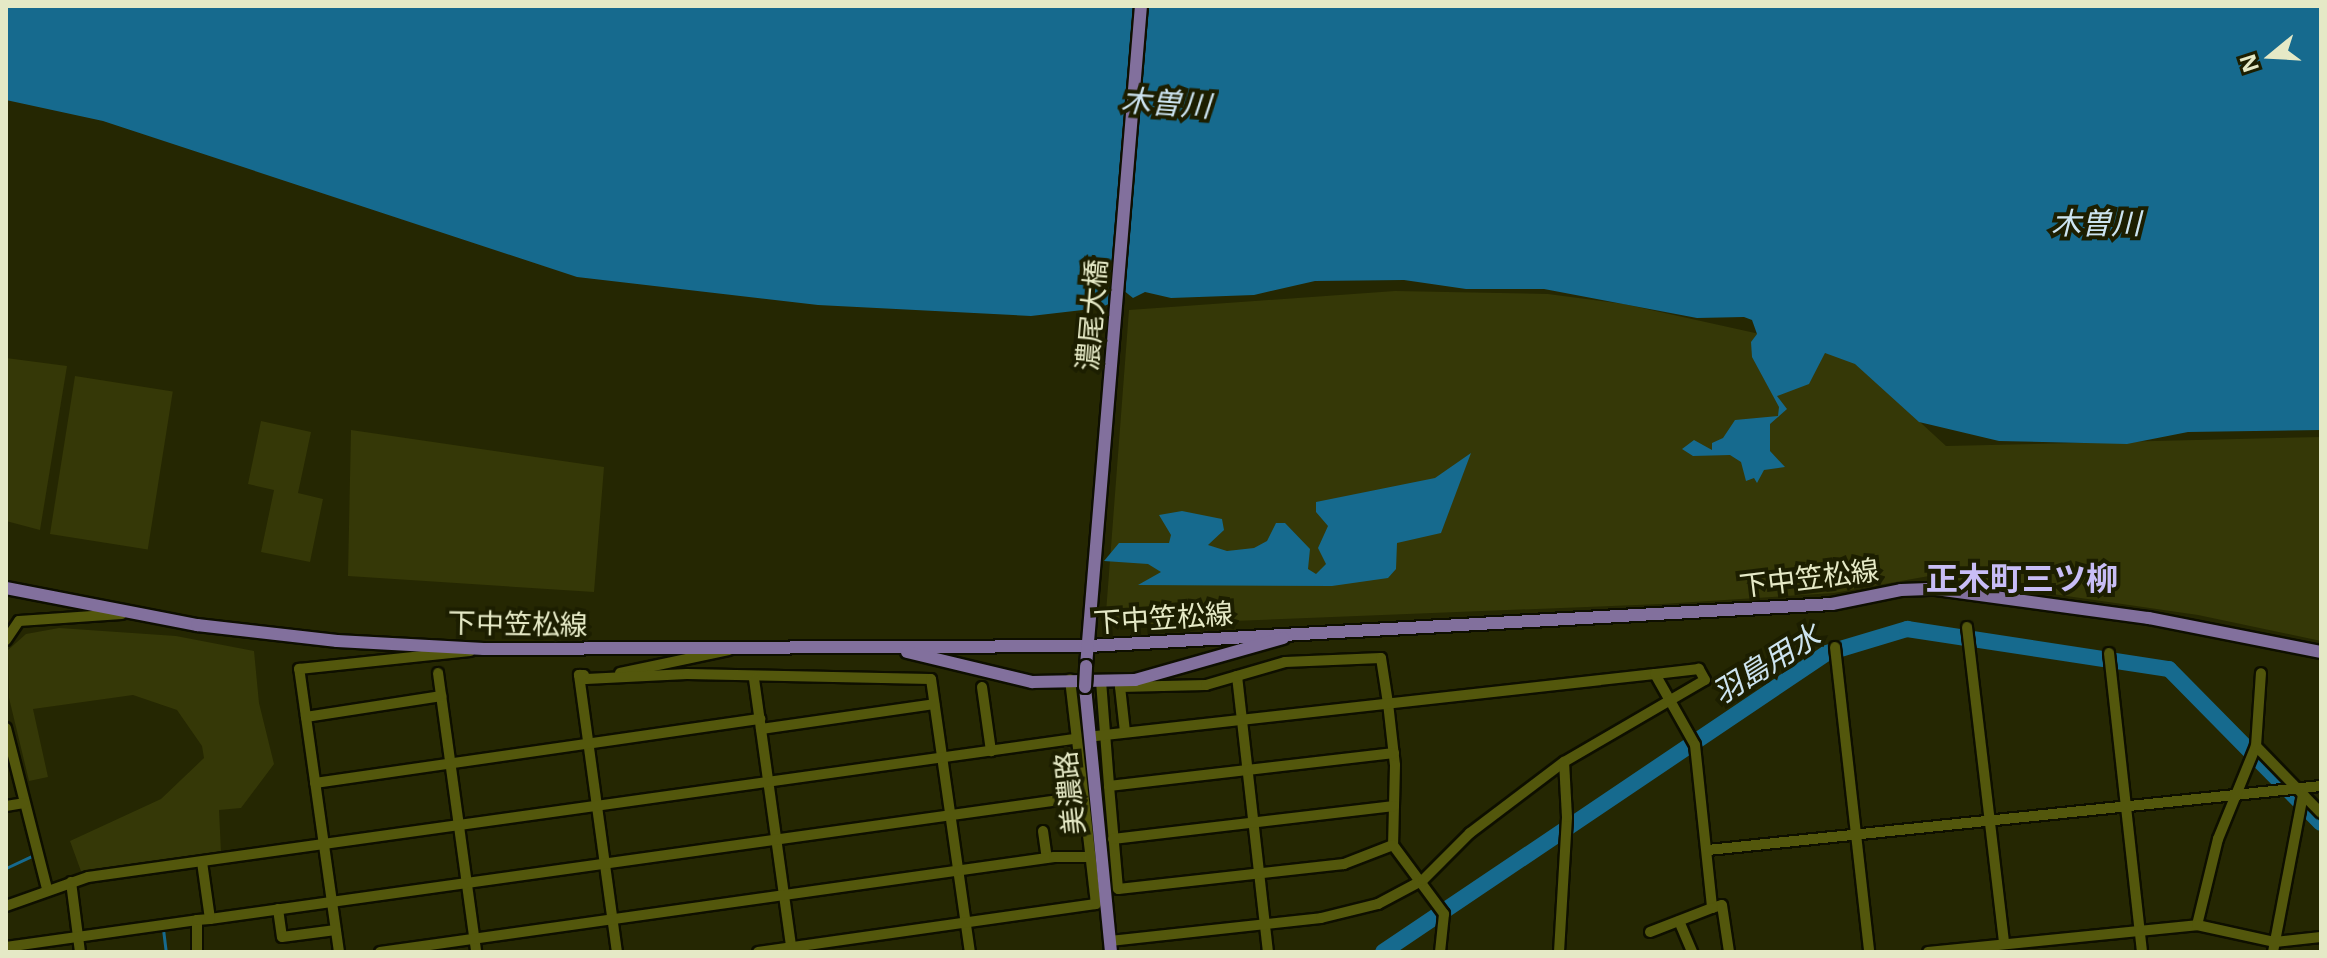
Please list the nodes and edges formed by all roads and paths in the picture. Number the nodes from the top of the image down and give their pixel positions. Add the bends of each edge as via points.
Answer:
1 (1141, 6) edge
2 (6, 588) edge
3 (122, 614) junction
4 (1967, 627) dead end
5 (1089, 628) joint
6 (1305, 632) junction
7 (6, 640) edge
8 (743, 646) junction
9 (1088, 646) junction
10 (874, 647) junction
11 (484, 649) junction
12 (2321, 652) edge
13 (1836, 653) dead end
14 (2109, 653) dead end
15 (438, 673) dead end
16 (2261, 673) dead end
17 (1655, 674) junction
18 (579, 675) junction
19 (1237, 676) junction
20 (754, 679) junction
21 (1070, 680) junction
22 (1101, 681) junction
23 (982, 687) dead end
24 (441, 696) junction
25 (1670, 700) junction
26 (1388, 703) junction
27 (934, 704) junction
28 (306, 717) junction
29 (1243, 719) junction
30 (760, 724) junction
31 (6, 728) edge
32 (1125, 732) junction
33 (1101, 736) junction
34 (1074, 739) junction
35 (588, 744) junction
36 (2256, 746) junction
37 (991, 751) junction
38 (1394, 753) junction
39 (941, 758) junction
40 (1564, 762) junction
41 (450, 763) junction
42 (1249, 771) junction
43 (768, 780) junction
44 (315, 783) junction
45 (1109, 786) junction
46 (2321, 786) edge
47 (2237, 791) junction
48 (2301, 795) junction
49 (1080, 797) junction
50 (24, 803) junction
51 (2126, 803) junction
52 (596, 805) junction
53 (6, 806) edge
54 (1394, 806) junction
55 (2321, 813) edge
56 (950, 814) junction
57 (1990, 820) junction
58 (1255, 824) junction
59 (460, 825) junction
60 (1043, 831) dead end
61 (1855, 836) junction
62 (776, 838) junction
63 (1113, 839) junction
64 (323, 844) junction
65 (1393, 845) junction
66 (1708, 850) junction
67 (1090, 857) junction
68 (1047, 858) junction
69 (202, 862) junction
70 (605, 863) junction
71 (958, 870) junction
72 (1259, 874) junction
73 (466, 880) junction
74 (1423, 880) junction
75 (71, 882) junction
76 (47, 889) junction
77 (1118, 889) junction
78 (784, 895) junction
79 (332, 900) junction
80 (1101, 904) junction
81 (6, 906) edge
82 (1712, 908) junction
83 (278, 909) junction
84 (210, 919) junction
85 (197, 920) junction
86 (613, 920) junction
87 (1679, 921) junction
88 (965, 923) junction
89 (1265, 924) junction
90 (2197, 925) junction
91 (336, 930) junction
92 (2139, 931) junction
93 (1650, 932) dead end
94 (78, 936) junction
95 (2321, 937) edge
96 (474, 939) junction
97 (1111, 946) edge
98 (6, 947) edge
99 (2274, 947) edge
100 (2000, 948) edge
101 (792, 950) edge
102 (80, 952) edge
103 (197, 952) edge
104 (339, 952) edge
105 (380, 952) edge
106 (476, 952) edge
107 (617, 952) edge
108 (758, 952) edge
109 (970, 952) edge
110 (1268, 952) edge
111 (1440, 952) edge
112 (1559, 952) edge
113 (1692, 952) edge
114 (1729, 952) edge
115 (1869, 952) edge
116 (1928, 952) edge
117 (2142, 952) edge

1 - 5 main road, 濃尾大橋
2 - 3 main road, 下中笠松線
3 - 7 street via 19,621
3 - 11 main road, 下中笠松線 via 337,641
4 - 57 street
5 - 9 main road, 美濃路
6 - 9 main road, 下中笠松線
6 - 12 main road, 下中笠松線 via 1832,604 1901,590 1936,589 2149,618
6 - 22 main road via 1172,672
8 - 10 main road, 下中笠松線
8 - 11 main road, 下中笠松線
8 - 18 street via 648,671
9 - 10 main road, 下中笠松線
9 - 80 main road, 美濃路, bridge via 1085,687
10 - 21 main road via 1007,678
11 - 28 street via 350,666 308,665 299,669
13 - 61 street
14 - 51 street
15 - 24 street
16 - 36 street
17 - 25 street
17 - 25 street via 1699,669 1705,680
17 - 26 street
18 - 20 street
18 - 35 street
19 - 26 street via 1285,662 1381,658
19 - 29 street
19 - 32 street via 1206,685 1120,687
20 - 27 street via 931,679
20 - 30 street
21 - 22 main road
21 - 34 street
22 - 33 street
23 - 37 street
24 - 28 street
24 - 41 street
25 - 40 street
25 - 66 street via 1692,740
26 - 29 street
26 - 38 street
27 - 30 street
27 - 39 street
28 - 44 street
29 - 32 street
29 - 42 street
30 - 35 street
30 - 43 street
31 - 50 street
32 - 33 street
33 - 45 street
34 - 37 street
34 - 49 street
35 - 41 street
35 - 52 street
36 - 47 street
36 - 48 street
37 - 39 street
38 - 42 street
38 - 54 street
39 - 43 street
39 - 56 street
40 - 74 street via 1470,833
40 - 112 street via 1567,817
41 - 44 street
41 - 59 street
42 - 45 street
42 - 58 street
43 - 52 street
43 - 62 street
44 - 64 street
45 - 63 street
46 - 48 street
47 - 48 street
47 - 51 street
47 - 90 street via 2218,839
48 - 55 street
48 - 99 street
49 - 56 street
49 - 67 street
50 - 53 street
50 - 76 street
51 - 57 street
51 - 92 street
52 - 59 street
52 - 70 street
54 - 58 street
54 - 65 street
56 - 62 street
56 - 71 street
57 - 61 street
57 - 100 street
58 - 63 street
58 - 72 street
59 - 64 street
59 - 73 street
60 - 68 street
61 - 66 street
61 - 115 street
62 - 70 street
62 - 78 street
63 - 77 street
64 - 69 street
64 - 79 street
65 - 72 street via 1344,864
65 - 74 street
66 - 82 street
67 - 68 street
67 - 80 street
68 - 71 street
69 - 75 street
69 - 84 street
70 - 73 street
70 - 86 street
71 - 78 street
71 - 88 street
72 - 77 street
72 - 89 street
73 - 79 street
73 - 96 street
74 - 89 street via 1355,912
74 - 111 street via 1441,909
75 - 76 street
75 - 94 street
76 - 81 street
77 - 80 street via 1117,899
78 - 86 street
78 - 101 street
79 - 83 street
79 - 91 street
80 - 88 street
80 - 97 main road, 美濃路
82 - 87 street
82 - 114 street via 1722,905
83 - 84 street
83 - 91 street via 282,937
84 - 85 street
85 - 94 street
85 - 103 street
86 - 96 street
86 - 107 street
87 - 93 street
87 - 113 street
88 - 101 street
88 - 109 street
89 - 97 street
89 - 110 street
90 - 92 street
90 - 99 street
91 - 104 street
92 - 100 street
92 - 117 street
94 - 98 street
94 - 102 street
95 - 99 street
96 - 105 street
96 - 106 street
100 - 116 street
101 - 108 street

